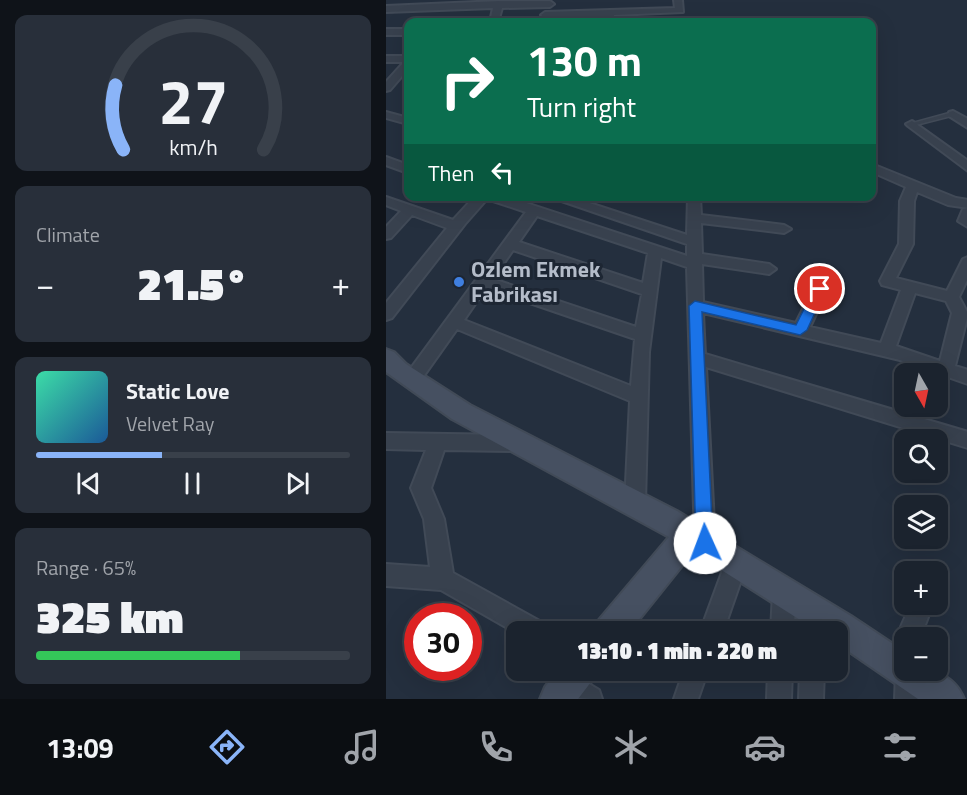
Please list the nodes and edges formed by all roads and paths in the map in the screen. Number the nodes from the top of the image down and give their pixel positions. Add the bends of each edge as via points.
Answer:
1 (551, 2) edge
2 (499, 4) junction
3 (679, 5) edge
4 (386, 9) edge
5 (495, 18) edge
6 (544, 18) edge
7 (610, 18) edge
8 (386, 32) edge
9 (404, 32) edge
10 (386, 58) edge
11 (404, 58) edge
12 (404, 68) edge
13 (386, 88) edge
14 (953, 114) joint
15 (386, 115) edge
16 (404, 120) edge
17 (912, 124) joint
18 (968, 125) edge
19 (386, 161) edge
20 (968, 167) edge
21 (404, 168) edge
22 (876, 170) edge
23 (913, 186) junction
24 (386, 201) edge
25 (479, 201) edge
26 (504, 201) edge
27 (565, 201) edge
28 (694, 201) edge
29 (968, 204) edge
30 (409, 210) junction
31 (534, 212) junction
32 (968, 212) edge
33 (694, 218) junction
34 (968, 223) edge
35 (456, 226) junction
36 (784, 229) dead end
37 (386, 235) edge
38 (510, 244) junction
39 (655, 252) junction
40 (695, 255) junction
41 (968, 262) edge
42 (769, 269) dead end
43 (483, 281) junction
44 (910, 287) junction
45 (820, 289) dead end
46 (650, 291) junction
47 (951, 297) junction
48 (695, 306) junction
49 (386, 314) edge
50 (964, 315) edge
51 (454, 322) junction
52 (800, 330) junction
53 (644, 336) junction
54 (886, 351) junction
55 (697, 357) junction
56 (386, 358) edge
57 (924, 363) edge
58 (948, 364) edge
59 (948, 371) edge
60 (968, 377) edge
61 (412, 379) junction
62 (640, 397) junction
63 (968, 440) edge
64 (386, 441) edge
65 (521, 443) junction
66 (437, 444) junction
67 (635, 503) junction
68 (697, 538) junction
69 (736, 563) junction
70 (386, 575) edge
71 (443, 579) junction
72 (784, 592) junction
73 (517, 621) edge
74 (619, 621) edge
75 (715, 621) edge
76 (783, 621) edge
77 (814, 621) edge
78 (848, 640) edge
79 (894, 665) edge
80 (692, 681) edge
81 (780, 681) edge
82 (812, 681) edge
83 (920, 681) edge
84 (686, 699) edge
85 (779, 699) edge
86 (811, 699) edge
87 (947, 699) edge

1 - 2 street
1 - 6 street
2 - 4 street
2 - 5 street
3 - 7 street
8 - 9 street
10 - 11 street
12 - 13 street
14 - 17 lane
14 - 18 street
15 - 16 street
17 - 20 street
19 - 21 street
22 - 23 street
23 - 29 street
23 - 44 street via 907,201 906,244 887,281
24 - 30 street
25 - 35 street
26 - 31 street
27 - 40 street
28 - 33 street
30 - 35 street
30 - 37 street
31 - 38 street
31 - 39 street
32 - 34 street
33 - 36 street
33 - 40 street
35 - 49 street
38 - 43 street
38 - 46 street
39 - 40 street
39 - 46 street
40 - 42 street
40 - 48 street
41 - 47 street
43 - 51 street
43 - 53 street
44 - 47 street
44 - 54 street
45 - 52 street
46 - 53 street
47 - 50 street
48 - 52 street
48 - 55 street
50 - 58 street
51 - 61 street
51 - 62 street
52 - 54 street
53 - 62 street
54 - 57 street
55 - 63 street
55 - 68 street
56 - 61 main road
59 - 60 street
61 - 65 main road via 461,412
62 - 67 street
64 - 66 street
65 - 66 street
65 - 67 main road
66 - 71 street via 421,488 434,519
67 - 68 main road
68 - 69 main road
68 - 74 main road
69 - 72 main road
69 - 75 street
70 - 71 street
71 - 73 street
72 - 76 street
72 - 77 main road
78 - 79 main road
80 - 84 street
81 - 85 street
82 - 86 street
83 - 87 main road

